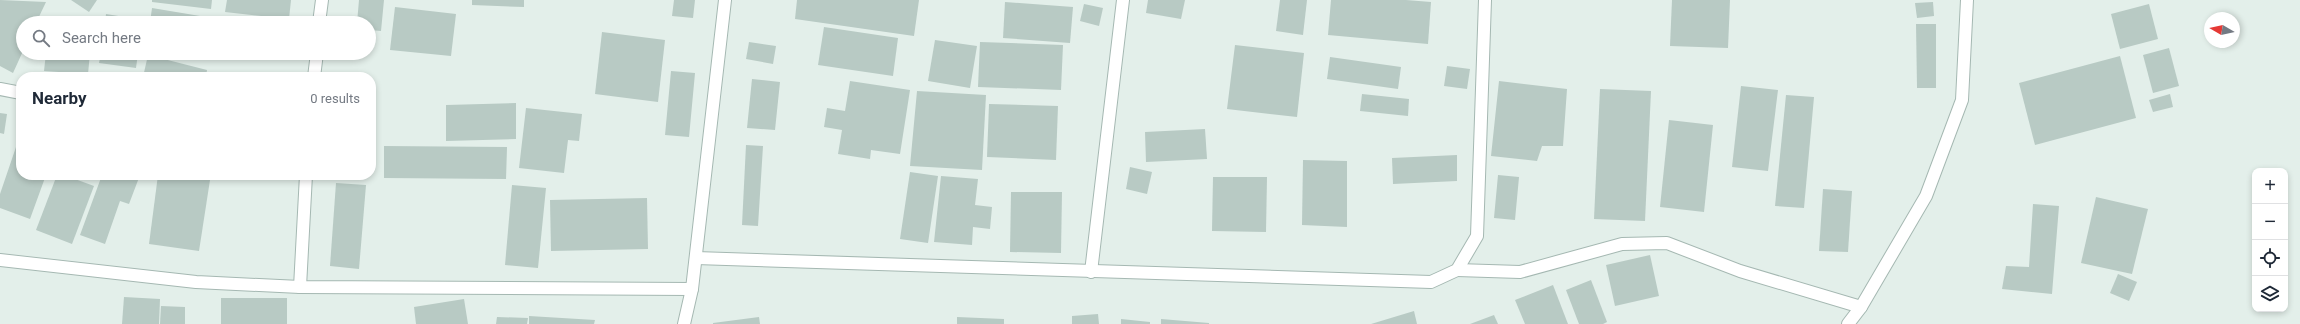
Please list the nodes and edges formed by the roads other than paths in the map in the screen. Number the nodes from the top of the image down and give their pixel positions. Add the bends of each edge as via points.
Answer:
1 (322, 0) edge
2 (724, 0) edge
3 (1123, 0) edge
4 (1485, 0) edge
5 (1967, 0) edge
6 (320, 16) edge
7 (316, 60) edge
8 (315, 72) edge
9 (0, 89) edge
10 (16, 92) edge
11 (306, 180) edge
12 (696, 258) junction
13 (0, 260) edge
14 (1458, 270) junction
15 (1091, 272) junction
16 (300, 287) junction
17 (692, 289) junction
18 (1861, 307) junction
19 (684, 324) edge
20 (1848, 324) edge

1 - 6 street
2 - 12 street
3 - 15 street
4 - 14 street via 1477,236
5 - 18 street via 1962,100 1926,196
7 - 8 street
9 - 10 street
11 - 16 street
12 - 15 street
12 - 17 street
13 - 16 street via 196,282
14 - 15 street via 1431,282
14 - 18 street via 1520,272 1622,244 1667,244 1740,271
16 - 17 street
17 - 19 street
18 - 20 street

